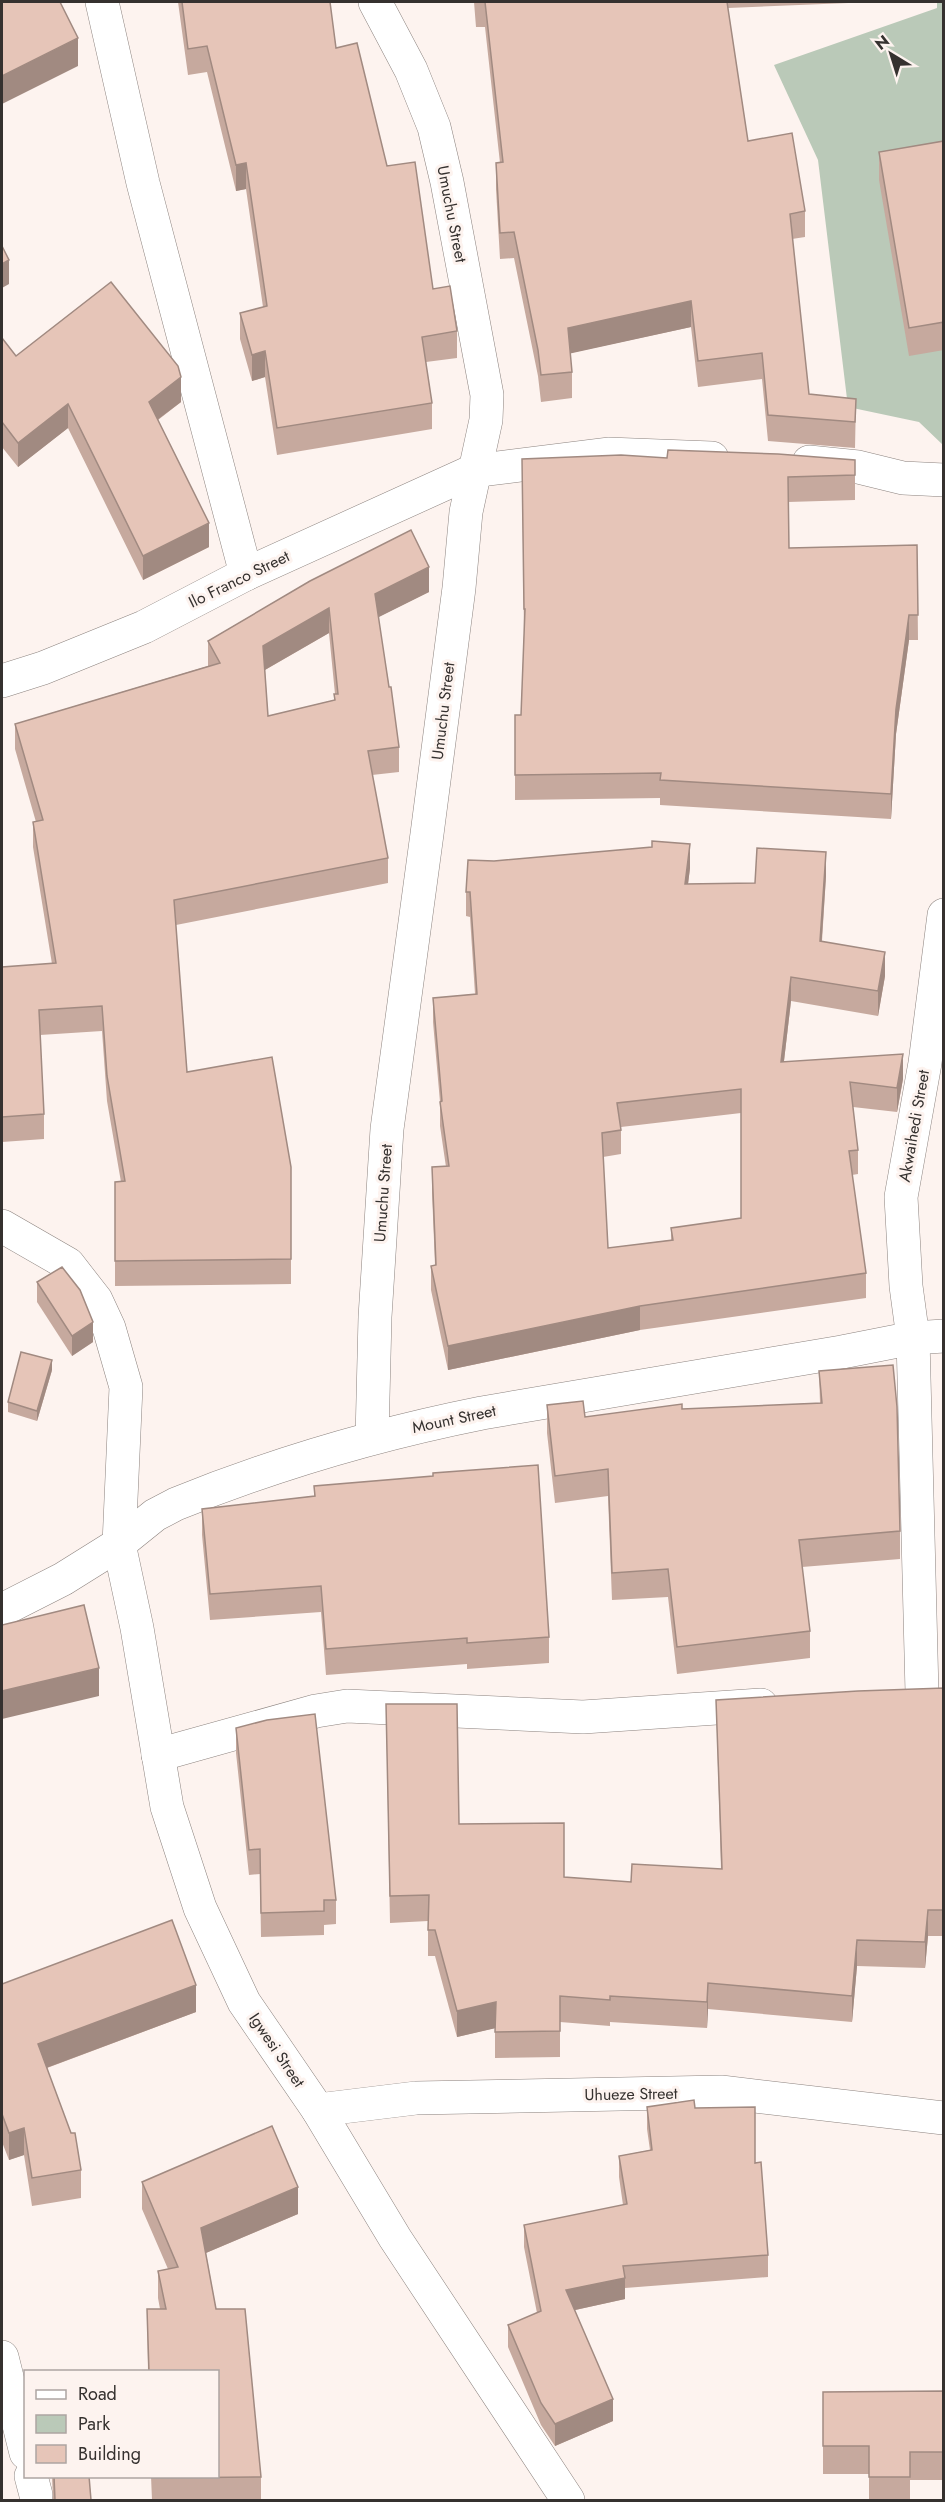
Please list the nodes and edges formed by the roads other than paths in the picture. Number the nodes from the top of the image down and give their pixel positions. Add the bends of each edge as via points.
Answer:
1 (102, 2) edge
2 (375, 2) edge
3 (744, 458) edge
4 (779, 459) edge
5 (473, 471) junction
6 (944, 480) edge
7 (246, 574) junction
8 (2, 681) edge
9 (944, 915) edge
10 (2, 1226) edge
11 (928, 1337) edge
12 (372, 1438) junction
13 (119, 1544) junction
14 (2, 1610) edge
15 (933, 1693) edge
16 (887, 1696) edge
17 (794, 1702) edge
18 (158, 1755) junction
19 (318, 2110) junction
20 (944, 2118) edge
21 (2, 2357) edge
22 (24, 2445) edge
23 (567, 2500) edge

1 - 7 street via 143,183
2 - 5 street, Umuchu Street via 411,70 434,127 447,182 487,395 486,420
3 - 5 street via 608,454
4 - 6 street via 858,467 903,478
5 - 7 street, Ilo Franco Street
5 - 12 street, Umuchu Street via 387,1129
7 - 8 street, Ilo Franco Street via 144,627
9 - 11 street, Akwaihedi Street via 926,1063 901,1197 906,1286
10 - 13 street, Igwesi Street via 68,1264 96,1300 109,1328 126,1387
11 - 12 street, Mount Street via 482,1413
11 - 15 street, Akwaihedi Street
12 - 13 street, Mount Street via 312,1455 176,1504 136,1528
13 - 14 street, Mount Street
13 - 18 street, Igwesi Street
15 - 16 street
17 - 18 street via 583,1717 347,1706
18 - 19 street, Igwesi Street via 168,1808 200,1908 244,2002
19 - 20 street, Uhueze Street via 416,2098 721,2092
19 - 23 street, Igwesi Street via 394,2238
21 - 22 street

